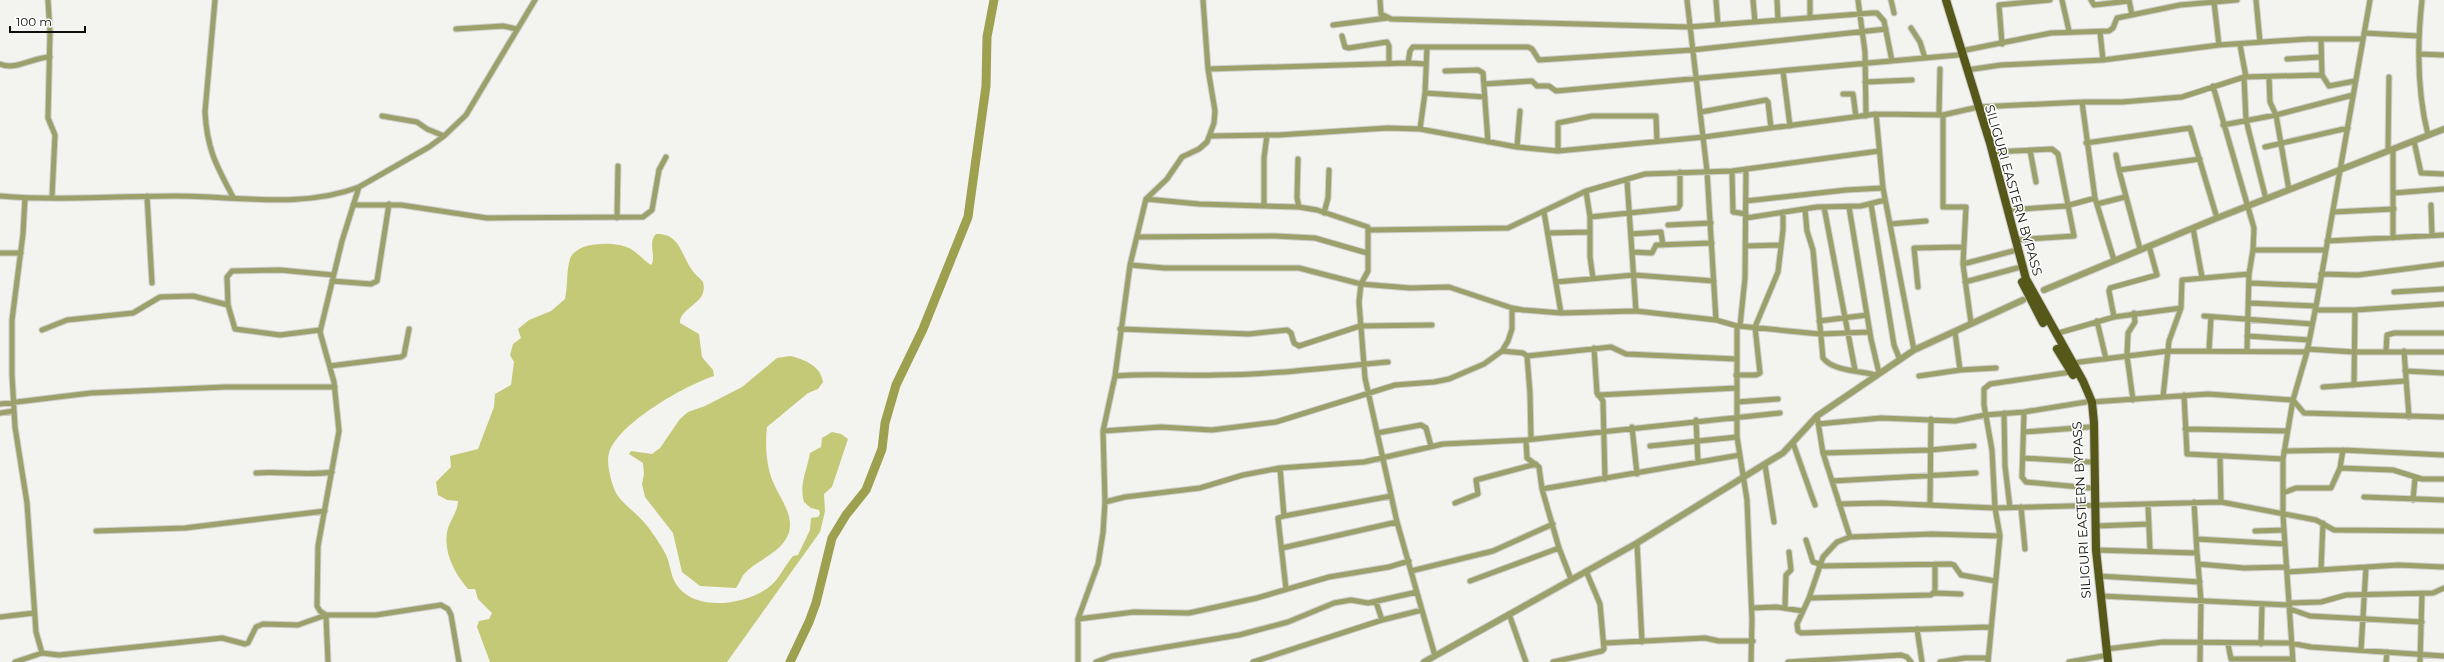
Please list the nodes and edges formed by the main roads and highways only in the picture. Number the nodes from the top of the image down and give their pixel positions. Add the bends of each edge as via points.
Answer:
1 (1942, 0) edge
2 (1946, 0) edge
3 (1960, 53) junction
4 (1976, 108) junction
5 (2029, 297) junction
6 (2072, 368) junction
7 (2089, 402) junction
8 (2093, 505) junction
9 (2105, 657) edge

1 - 3 main road, SILIGURI EASTERN BYPASS
2 - 3 main road, SILIGURI EASTERN BYPASS
3 - 4 main road, SILIGURI EASTERN BYPASS
3 - 4 main road, SILIGURI EASTERN BYPASS
4 - 5 main road, SILIGURI EASTERN BYPASS via 1992,152
4 - 5 main road, SILIGURI EASTERN BYPASS via 2017,268
5 - 6 main road, SILIGURI EASTERN BYPASS
5 - 6 main road, SILIGURI EASTERN BYPASS via 2055,334
6 - 7 main road, SILIGURI EASTERN BYPASS
7 - 8 main road, SILIGURI EASTERN BYPASS via 2090,488
7 - 8 main road, SILIGURI EASTERN BYPASS via 2094,423
8 - 9 main road, SILIGURI EASTERN BYPASS
8 - 9 main road, SILIGURI EASTERN BYPASS via 2093,563

